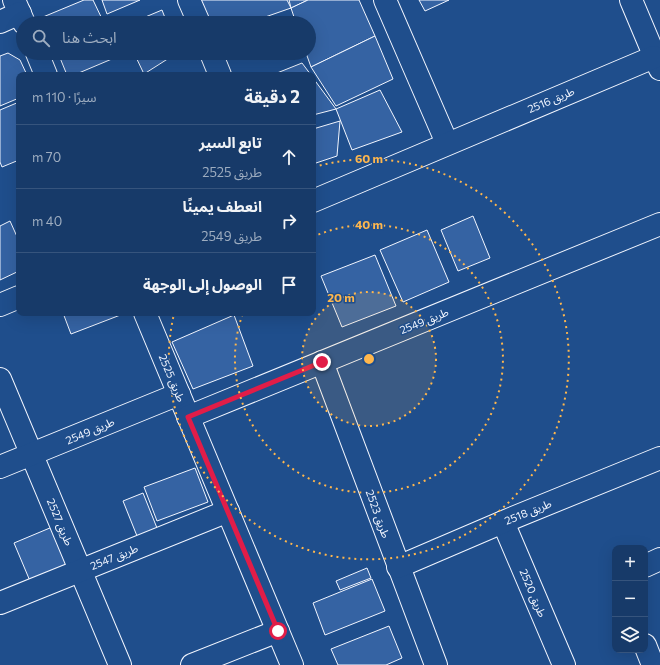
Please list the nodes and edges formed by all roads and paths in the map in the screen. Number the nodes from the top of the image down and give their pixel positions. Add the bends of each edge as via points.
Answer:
1 (189, 0) edge
2 (385, 0) edge
3 (631, 0) edge
4 (20, 12) edge
5 (196, 16) edge
6 (0, 22) edge
7 (40, 60) edge
8 (214, 60) edge
9 (657, 63) edge
10 (45, 72) edge
11 (219, 72) edge
12 (447, 143) junction
13 (316, 199) edge
14 (660, 224) edge
15 (16, 298) edge
16 (0, 305) edge
17 (146, 316) edge
18 (322, 362) junction
19 (0, 379) edge
20 (179, 394) junction
21 (188, 417) junction
22 (32, 455) junction
23 (660, 458) edge
24 (0, 467) edge
25 (228, 511) junction
26 (503, 522) junction
27 (660, 559) edge
28 (648, 565) edge
29 (398, 567) junction
30 (80, 571) junction
31 (0, 603) edge
32 (278, 631) junction
33 (648, 652) edge
34 (120, 665) edge
35 (192, 665) edge
36 (292, 665) edge
37 (436, 665) edge
38 (564, 665) edge
39 (653, 665) edge

1 - 5 street
2 - 12 street
3 - 9 street
4 - 6 street
7 - 10 street
8 - 11 street
9 - 12 street, طريق 2516
12 - 13 street, طريق 2516
14 - 18 street, طريق 2549
15 - 16 street
17 - 20 street, طريق 2525
18 - 21 street, طريق 2549
18 - 29 street, طريق 2523
19 - 22 street, طريق 2527
20 - 21 street, طريق 2525
20 - 22 street, طريق 2549
21 - 25 street, طريق 2525
22 - 24 street, طريق 2549
22 - 30 street, طريق 2527
23 - 26 street, طريق 2518
25 - 30 street, طريق 2547
25 - 32 street, طريق 2525
26 - 29 street, طريق 2518
26 - 38 street, طريق 2520
27 - 28 street
29 - 37 street, طريق 2523
30 - 31 street, طريق 2547
30 - 34 street, طريق 2527
32 - 35 street
32 - 36 street, طريق 2525
33 - 39 street

